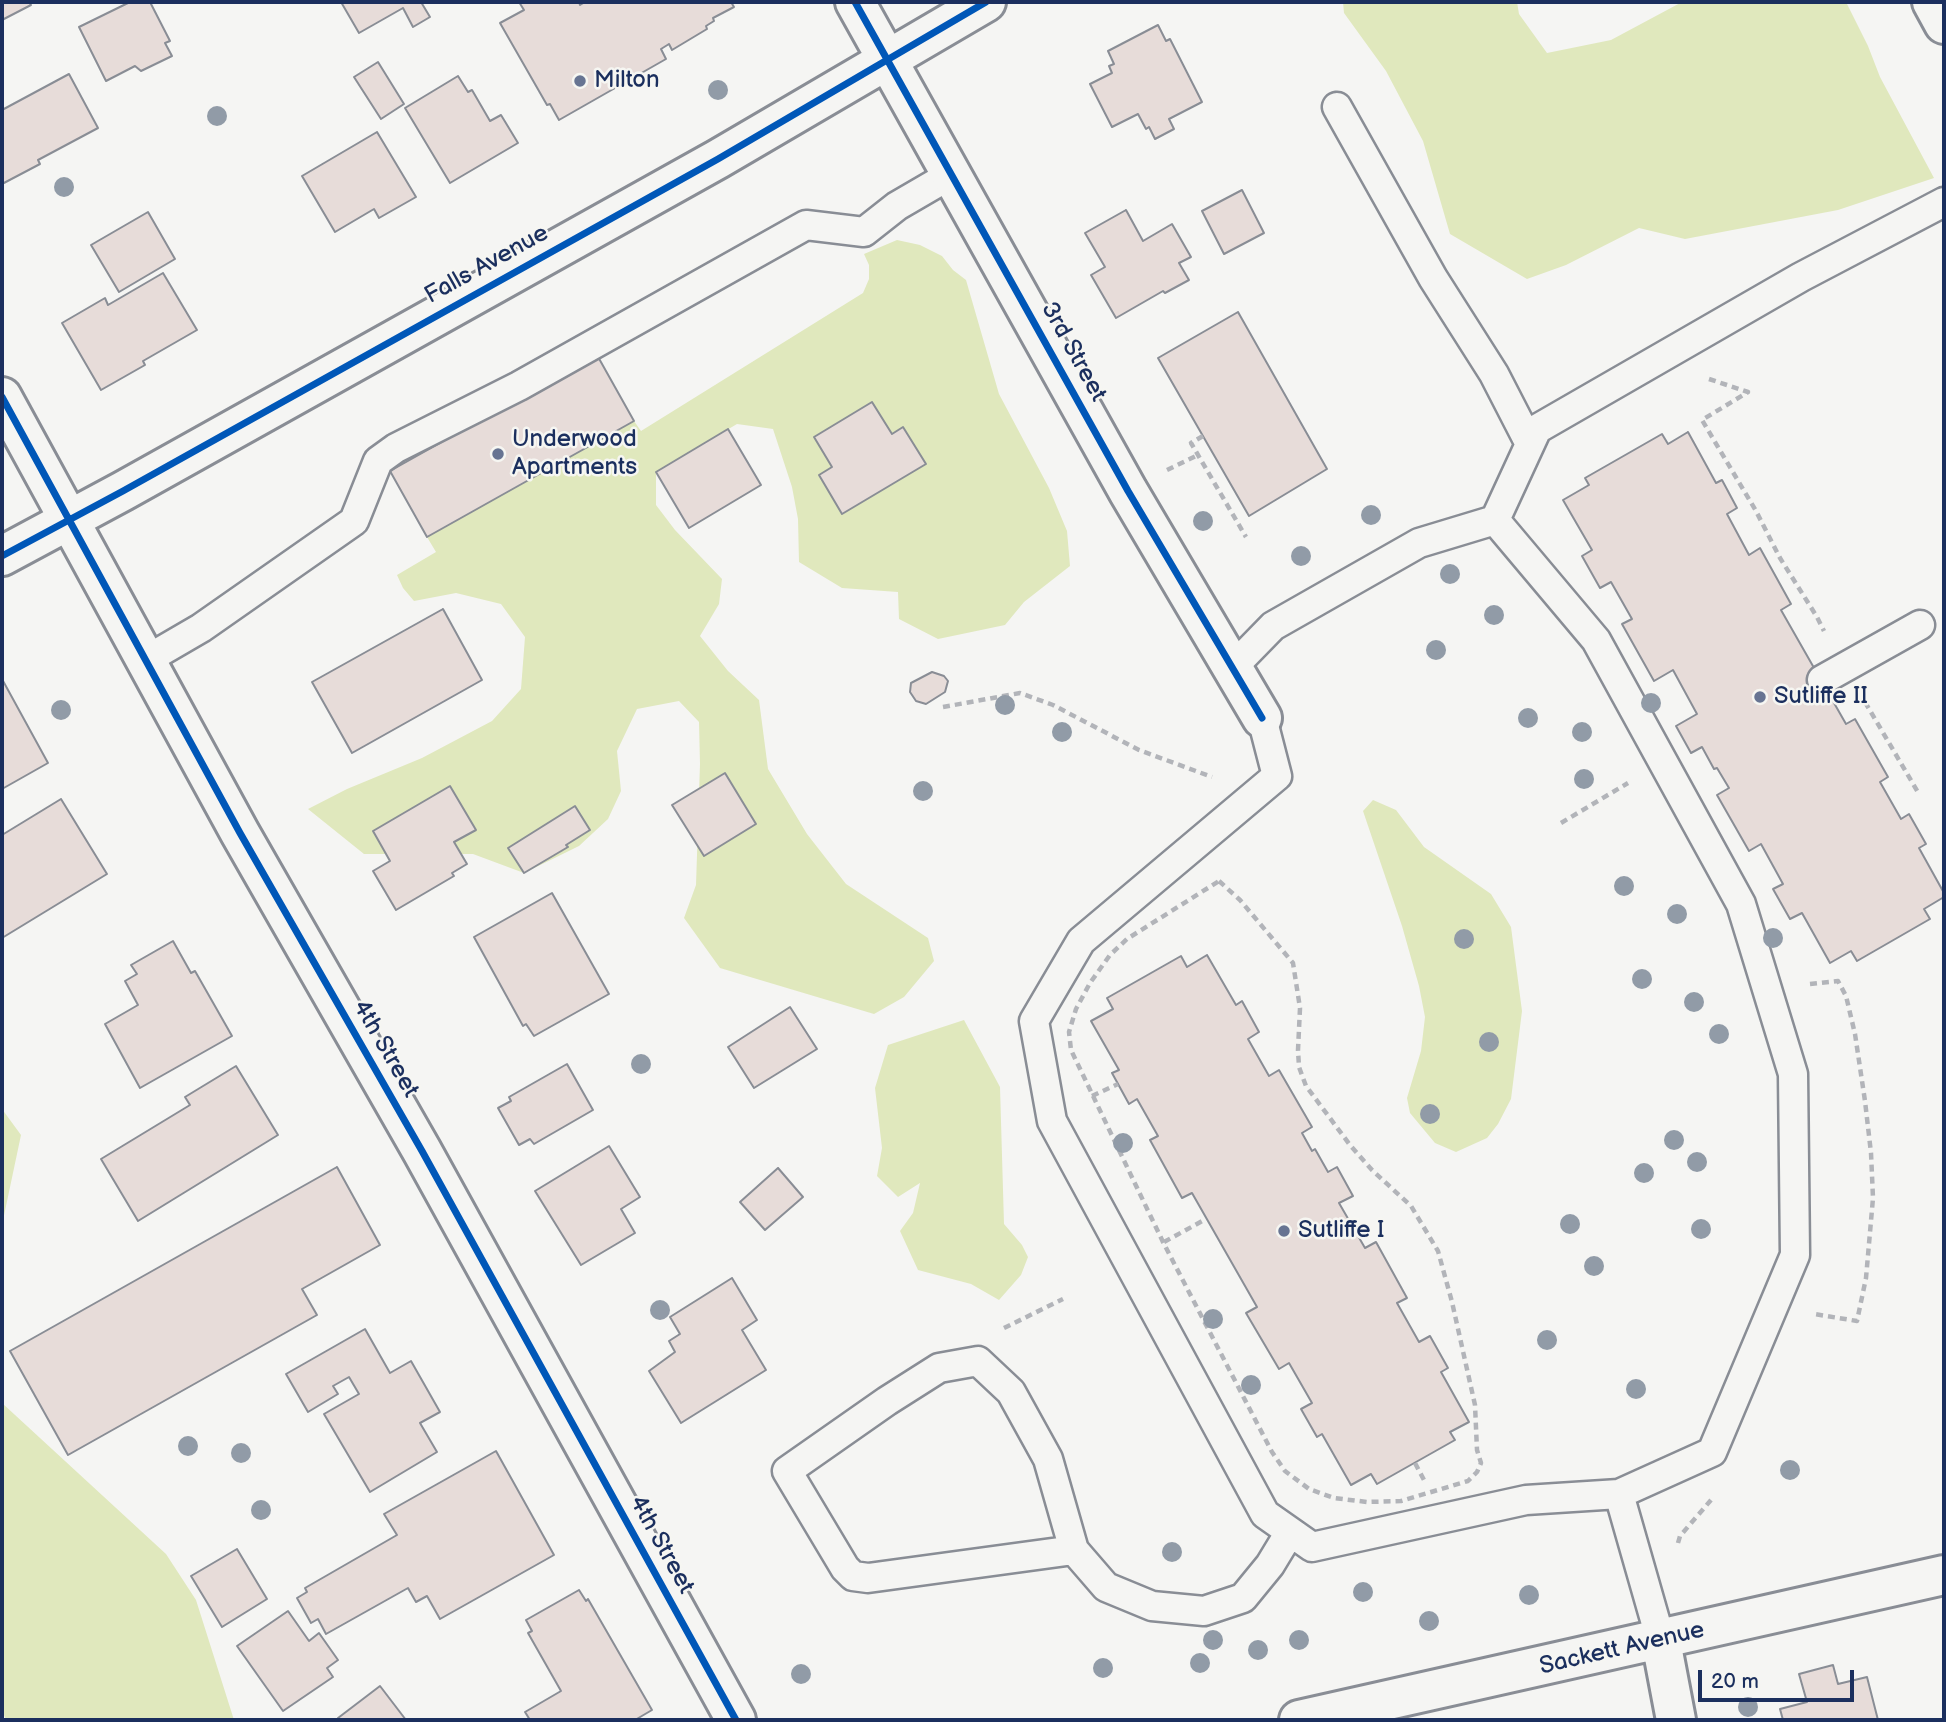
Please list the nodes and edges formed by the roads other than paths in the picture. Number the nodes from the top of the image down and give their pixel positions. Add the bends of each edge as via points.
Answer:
1 (855, 2) edge
2 (986, 2) edge
3 (1932, 2) edge
4 (1944, 24) edge
5 (887, 58) junction
6 (1337, 107) dead end
7 (952, 174) junction
8 (1944, 202) edge
9 (2, 397) edge
10 (1530, 444) junction
11 (71, 519) junction
12 (1495, 520) junction
13 (2, 556) edge
14 (1920, 625) dead end
15 (146, 660) junction
16 (1232, 668) junction
17 (1822, 680) dead end
18 (1262, 718) joint
19 (1619, 1494) junction
20 (1290, 1532) junction
21 (1074, 1550) junction
22 (1944, 1576) edge
23 (1661, 1641) junction
24 (736, 1720) edge
25 (1299, 1720) edge
26 (1676, 1720) edge

1 - 5 street, 3rd Street
2 - 5 street, Falls Avenue
3 - 4 street
5 - 7 street, 3rd Street
5 - 11 street, Falls Avenue via 718,159
6 - 10 lane via 1433,278 1494,374
7 - 15 lane via 897,206 864,232 806,225 563,362 396,448 378,461 354,521 201,628
7 - 16 street, 3rd Street via 1133,501
8 - 10 lane via 1801,277 1537,429
9 - 11 street, 4th Street
10 - 12 lane
11 - 13 street, Falls Avenue
11 - 15 street, 4th Street
12 - 16 lane via 1419,543 1273,626
12 - 19 lane via 1597,640 1741,904 1793,1074 1795,1255 1712,1452
14 - 17 lane
15 - 24 street, 4th Street
16 - 18 street, 3rd Street
18 - 20 lane via 1277,776 1081,941 1034,1021 1052,1121 1265,1514
19 - 20 lane via 1526,1500 1312,1547
19 - 23 lane
20 - 21 lane via 1243,1598 1204,1611 1152,1606 1106,1587
21 - 21 lane via 869,1578 853,1576 787,1471 939,1368 978,1360 1011,1392 1048,1459
22 - 23 street, Sackett Avenue
23 - 25 street, Sackett Avenue
23 - 26 street

